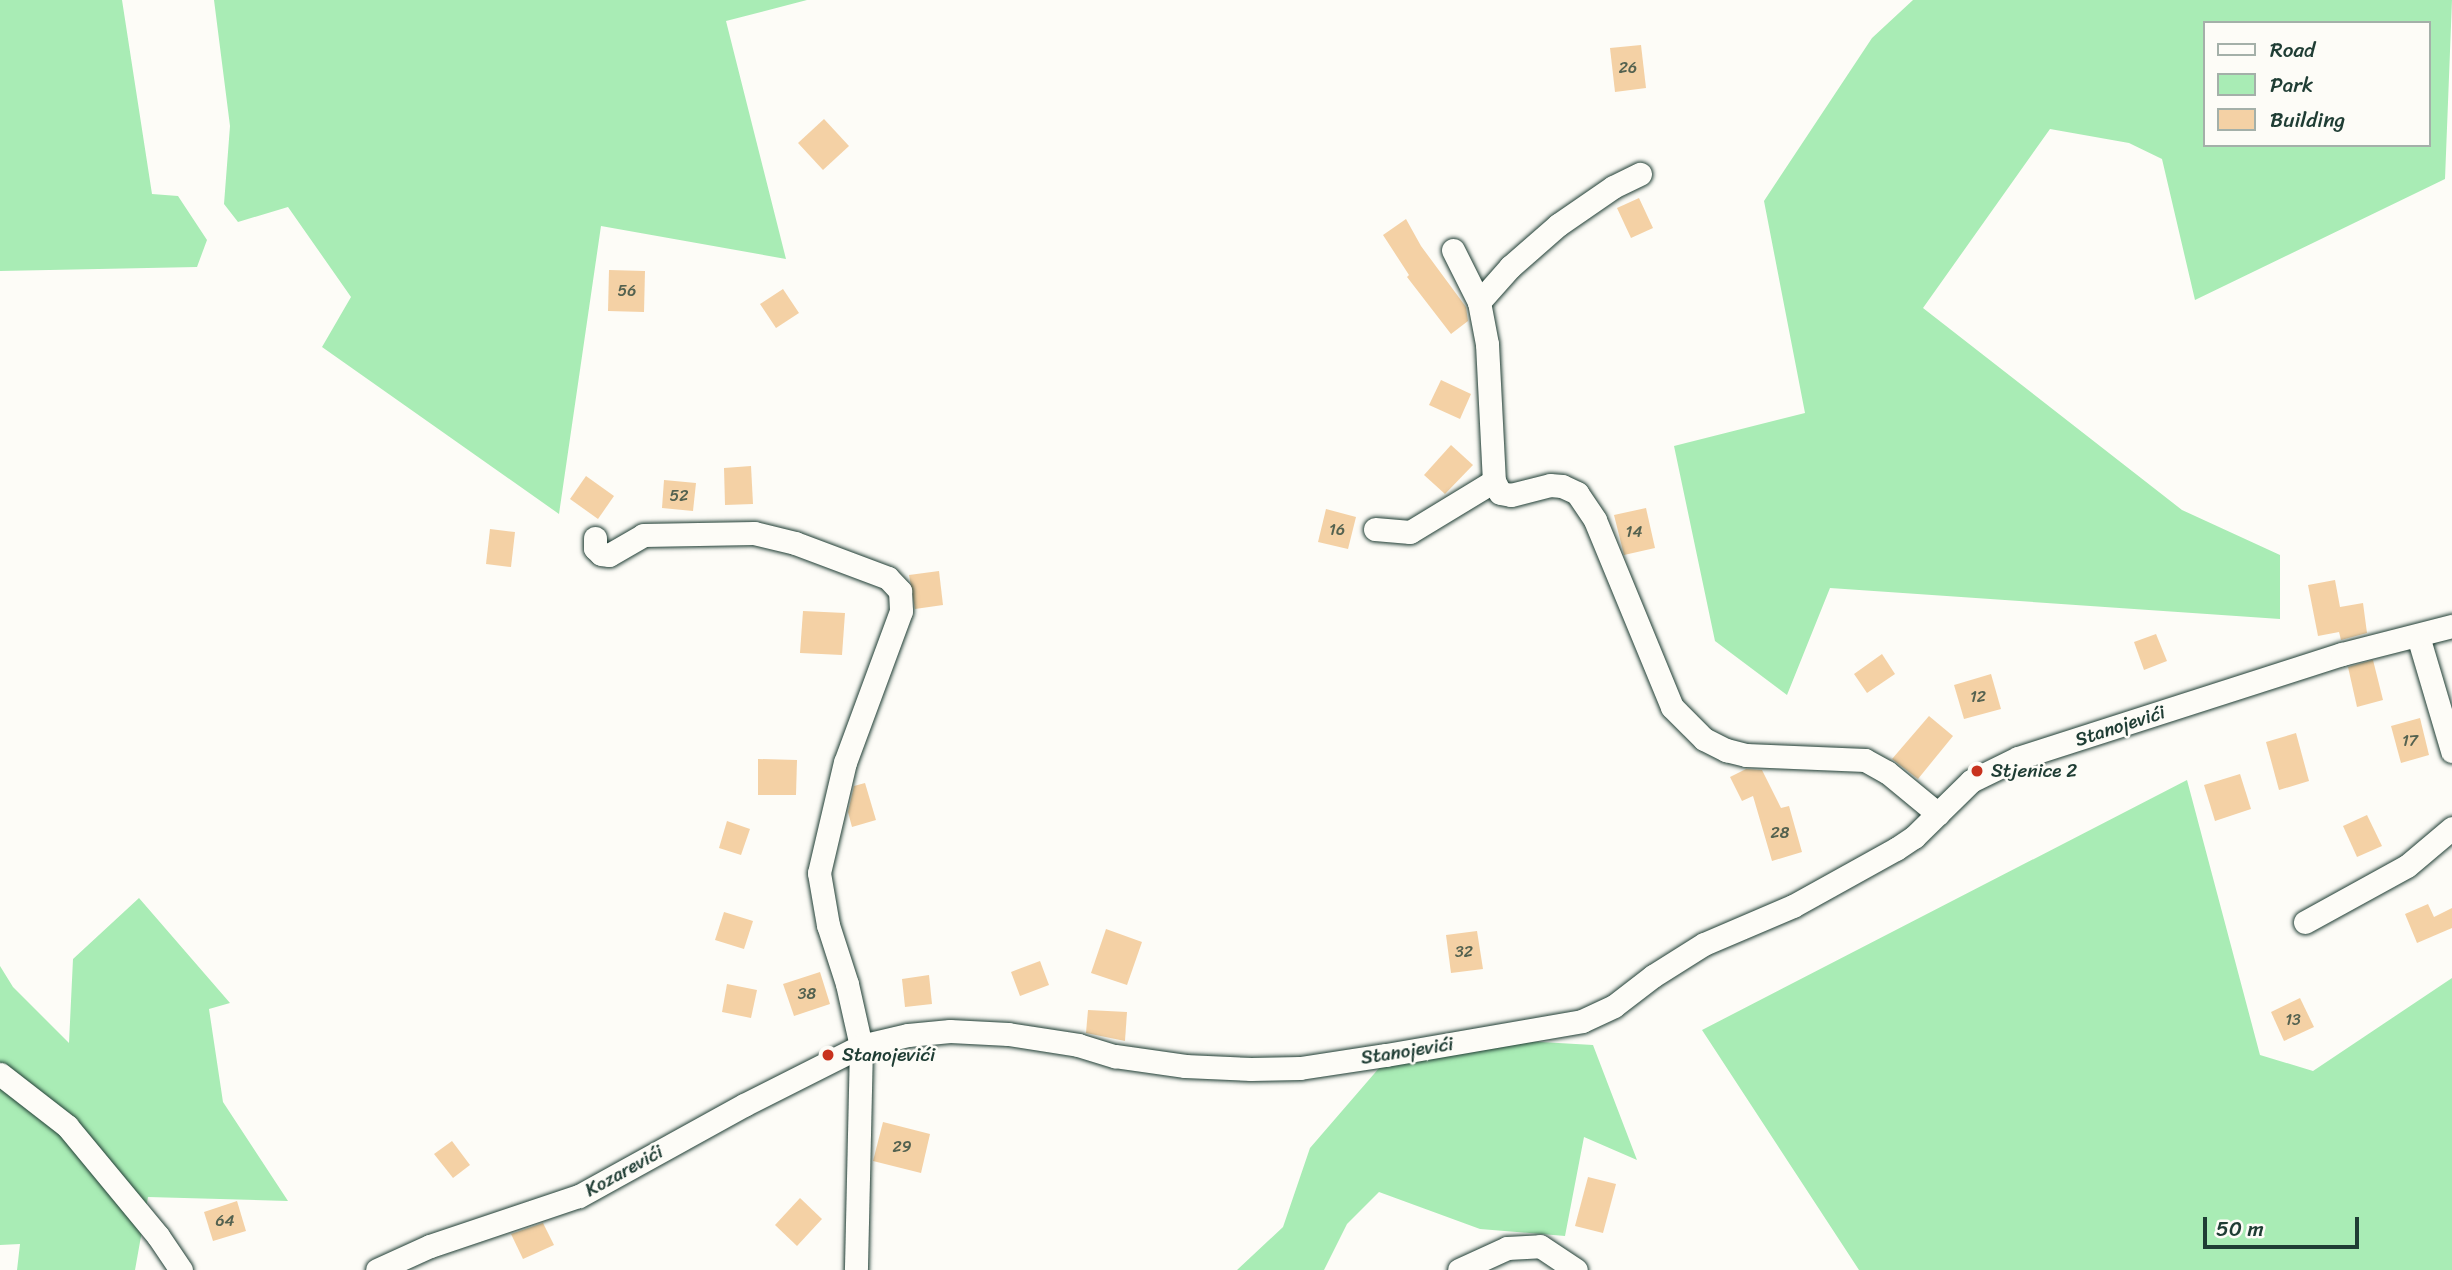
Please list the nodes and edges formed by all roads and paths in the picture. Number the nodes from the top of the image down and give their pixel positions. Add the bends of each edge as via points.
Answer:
1 (1640, 174) dead end
2 (1452, 250) dead end
3 (1479, 302) junction
4 (1494, 481) junction
5 (1375, 528) dead end
6 (595, 538) dead end
7 (2452, 626) edge
8 (2418, 636) junction
9 (2452, 751) edge
10 (1938, 814) junction
11 (2452, 828) edge
12 (2305, 922) dead end
13 (861, 1046) junction
14 (0, 1074) edge
15 (181, 1270) edge
16 (377, 1270) edge
17 (856, 1270) edge
18 (1460, 1270) edge
19 (1576, 1270) edge

1 - 3 street via 1558,225
2 - 3 street
3 - 4 street via 1487,344
4 - 5 street via 1410,532
4 - 10 street via 1500,493 1511,495 1550,485 1577,493 1595,520 1672,707 1704,739 1746,755 1866,760
6 - 13 street via 595,548 609,555 643,535 754,533 888,578 900,591 901,611 845,762 819,873 828,925
7 - 8 street, Stanojevići
8 - 9 street
8 - 10 street, Stanojevići via 2342,654 2018,758 1971,781
10 - 13 street, Stanojevići via 1914,837 1845,879 1704,944 1614,1006 1552,1029 1300,1068 1185,1066 973,1032 908,1035
11 - 12 street via 2407,866
13 - 16 street, Kozarevići via 579,1196 430,1246
13 - 17 street
14 - 15 street via 67,1126
18 - 19 street via 1507,1248 1540,1246

